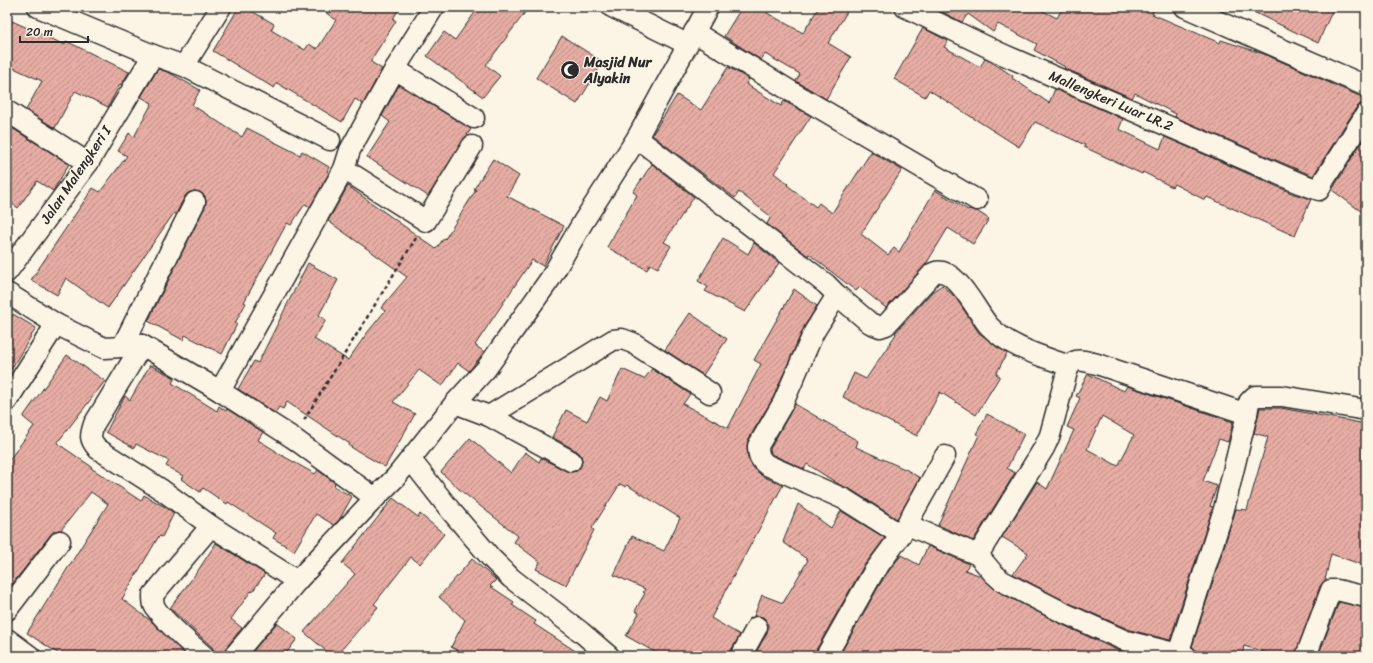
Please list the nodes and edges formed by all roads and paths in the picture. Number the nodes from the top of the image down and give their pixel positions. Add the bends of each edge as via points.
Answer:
1 (38, 7) edge
2 (221, 7) edge
3 (434, 7) edge
4 (612, 7) edge
5 (708, 7) edge
6 (904, 7) edge
7 (1192, 8) edge
8 (691, 38) junction
9 (153, 55) junction
10 (184, 66) junction
11 (395, 69) junction
12 (1366, 86) edge
13 (7, 111) edge
14 (1366, 114) edge
15 (474, 118) dead end
16 (637, 138) junction
17 (330, 140) dead end
18 (472, 146) dead end
19 (88, 163) junction
20 (344, 168) junction
21 (977, 200) dead end
22 (195, 202) dead end
23 (426, 221) junction
24 (7, 272) edge
25 (7, 293) edge
26 (837, 295) junction
27 (56, 324) junction
28 (142, 345) junction
29 (122, 347) junction
30 (1069, 366) junction
31 (220, 391) junction
32 (710, 393) dead end
33 (7, 401) edge
34 (455, 403) junction
35 (1366, 410) edge
36 (1247, 414) junction
37 (489, 416) junction
38 (293, 438) junction
39 (944, 456) dead end
40 (411, 460) junction
41 (571, 461) dead end
42 (374, 498) junction
43 (211, 526) junction
44 (904, 529) junction
45 (60, 541) dead end
46 (978, 555) junction
47 (297, 581) junction
48 (1366, 597) edge
49 (7, 610) edge
50 (757, 627) dead end
51 (7, 639) edge
52 (1182, 655) edge
53 (30, 656) edge
54 (204, 656) edge
55 (234, 656) edge
56 (609, 656) edge
57 (741, 656) edge
58 (826, 656) edge
59 (1306, 656) edge

1 - 9 street
2 - 10 street
3 - 11 street
4 - 8 street
5 - 8 street
6 - 14 street, Mallengkeri Luar LR.2 via 1002,54 1319,190
7 - 12 street
8 - 16 street
8 - 21 street via 792,92
9 - 10 street
9 - 19 street, Jalan Malengkeri I
10 - 17 street
11 - 15 street
11 - 20 street via 350,150
13 - 19 street
16 - 26 street
16 - 34 street via 550,279 486,369
18 - 23 street
19 - 24 street, Jalan Malengkeri I
20 - 23 street
20 - 31 street
22 - 29 street
23 - 38 path
25 - 27 street
26 - 30 street via 870,323 880,327 886,325 933,273 942,272 958,282 989,326 1008,341
26 - 44 street via 814,332 783,403 758,446 758,453 767,465
27 - 29 street via 104,348
27 - 33 street
28 - 29 street
28 - 31 street
28 - 43 street via 94,424 90,437 92,443
30 - 36 street via 1080,360 1097,364
30 - 46 street via 1044,448
31 - 38 street
32 - 37 street via 633,343 622,339 612,340
34 - 37 street
34 - 40 street
35 - 36 street via 1282,396 1255,396 1249,402
36 - 52 street via 1224,509
37 - 41 street
38 - 42 street
39 - 44 street
40 - 42 street
40 - 56 street via 501,568
42 - 47 street
43 - 47 street
43 - 54 street via 152,598 160,614
44 - 46 street via 917,529
44 - 58 street via 873,573
45 - 49 street
46 - 52 street via 1002,581 1064,613 1126,641
47 - 55 street
48 - 59 street via 1331,590
50 - 57 street
51 - 53 street

